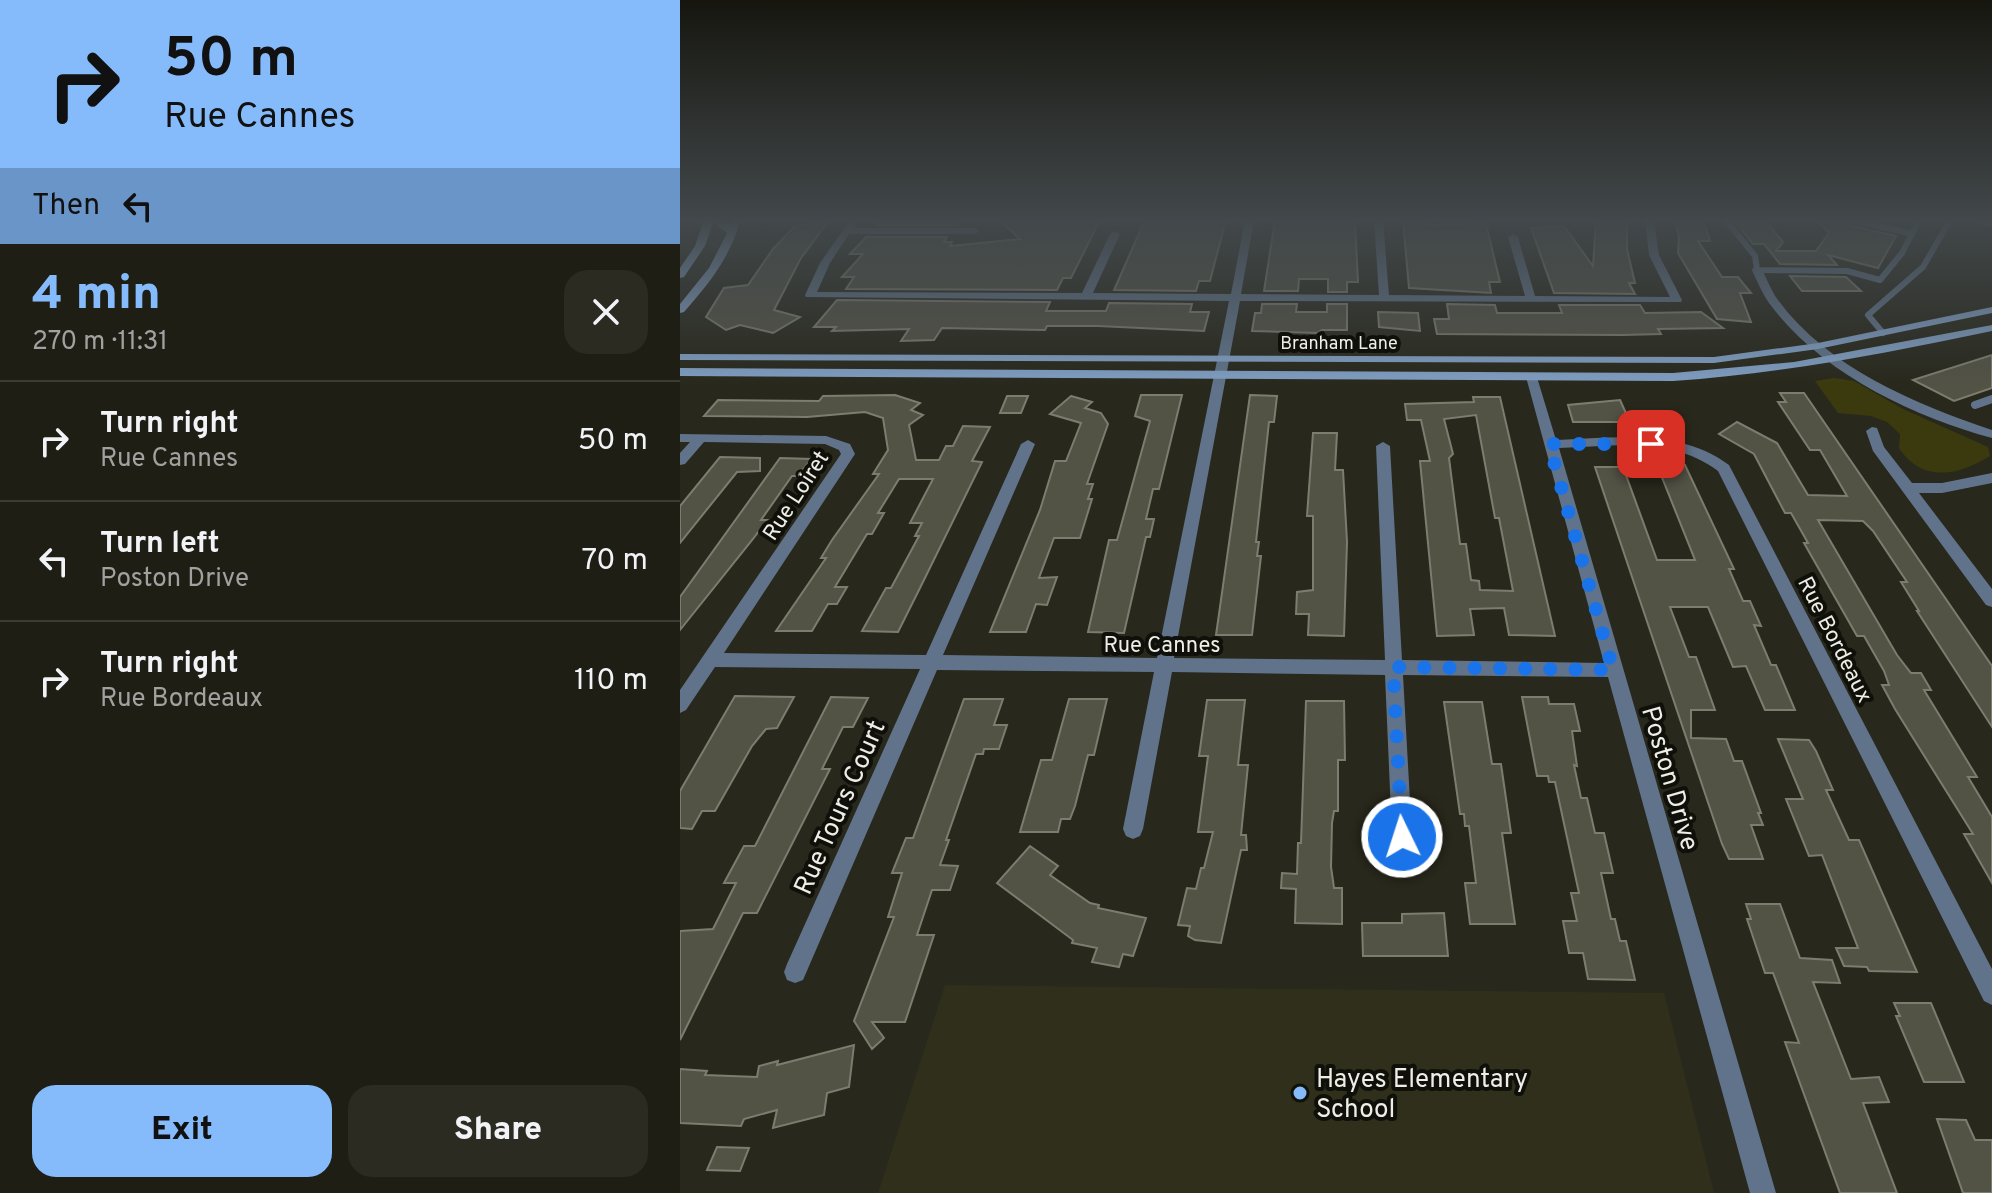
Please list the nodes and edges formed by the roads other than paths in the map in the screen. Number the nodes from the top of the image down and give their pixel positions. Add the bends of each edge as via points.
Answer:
1 (709, 276) edge
2 (819, 276) edge
3 (1096, 276) edge
4 (1239, 276) edge
5 (1383, 276) edge
6 (1524, 276) edge
7 (1663, 276) edge
8 (1759, 276) edge
9 (1864, 276) edge
10 (1884, 276) edge
11 (1913, 276) edge
12 (1086, 297) junction
13 (1235, 298) junction
14 (1384, 299) junction
15 (1531, 299) junction
16 (680, 310) edge
17 (1992, 310) edge
18 (1992, 328) edge
19 (1883, 333) junction
20 (1818, 346) junction
21 (680, 348) edge
22 (680, 357) edge
23 (714, 357) junction
24 (1838, 360) junction
25 (1221, 367) junction
26 (682, 373) edge
27 (1532, 377) junction
28 (1992, 399) edge
29 (1975, 405) dead end
30 (1872, 431) dead end
31 (1992, 434) edge
32 (680, 438) edge
33 (700, 439) junction
34 (1028, 444) dead end
35 (1549, 444) junction
36 (1383, 446) dead end
37 (680, 461) edge
38 (1992, 478) edge
39 (1909, 488) junction
40 (1992, 601) edge
41 (710, 660) junction
42 (930, 664) junction
43 (1164, 666) junction
44 (1393, 667) junction
45 (1613, 670) junction
46 (680, 705) edge
47 (1133, 829) dead end
48 (1402, 837) dead end
49 (795, 972) dead end
50 (1992, 993) edge
51 (1763, 1193) edge

1 - 16 main road
2 - 12 street via 810,295
3 - 12 street
4 - 13 street
5 - 14 street
6 - 15 street
7 - 15 street via 1677,300
8 - 20 street via 1798,333
9 - 10 lane via 1880,280
11 - 19 lane via 1868,315
12 - 13 street
13 - 14 street
13 - 25 street
14 - 15 street
17 - 19 main road, Branham Lane
18 - 24 main road, Branham Lane
19 - 20 main road, Branham Lane
20 - 24 street
20 - 25 main road, Branham Lane via 1714,360
21 - 23 main road
22 - 23 main road, Branham Lane
23 - 25 main road, Branham Lane
24 - 27 main road, Branham Lane via 1730,375
24 - 31 street via 1900,396
25 - 26 main road, Branham Lane
25 - 27 main road, Branham Lane
25 - 43 street
27 - 35 street, Poston Drive
28 - 29 lane
30 - 39 street via 1878,448
32 - 33 street, Rue Loiret
33 - 37 street
33 - 41 street, Rue Loiret via 826,440 838,442 848,454
34 - 42 street, Rue Tours Court
35 - 45 street, Poston Drive
35 - 50 street, Rue Bordeaux via 1677,445 1712,456 1724,468
36 - 44 street
38 - 39 street
39 - 40 street
41 - 42 street, Rue Cannes
41 - 46 street, Rue Loiret
42 - 43 street, Rue Cannes
42 - 49 street, Rue Tours Court
43 - 44 street, Rue Cannes
43 - 47 street
44 - 45 street, Rue Cannes
44 - 48 street
45 - 51 street, Poston Drive

